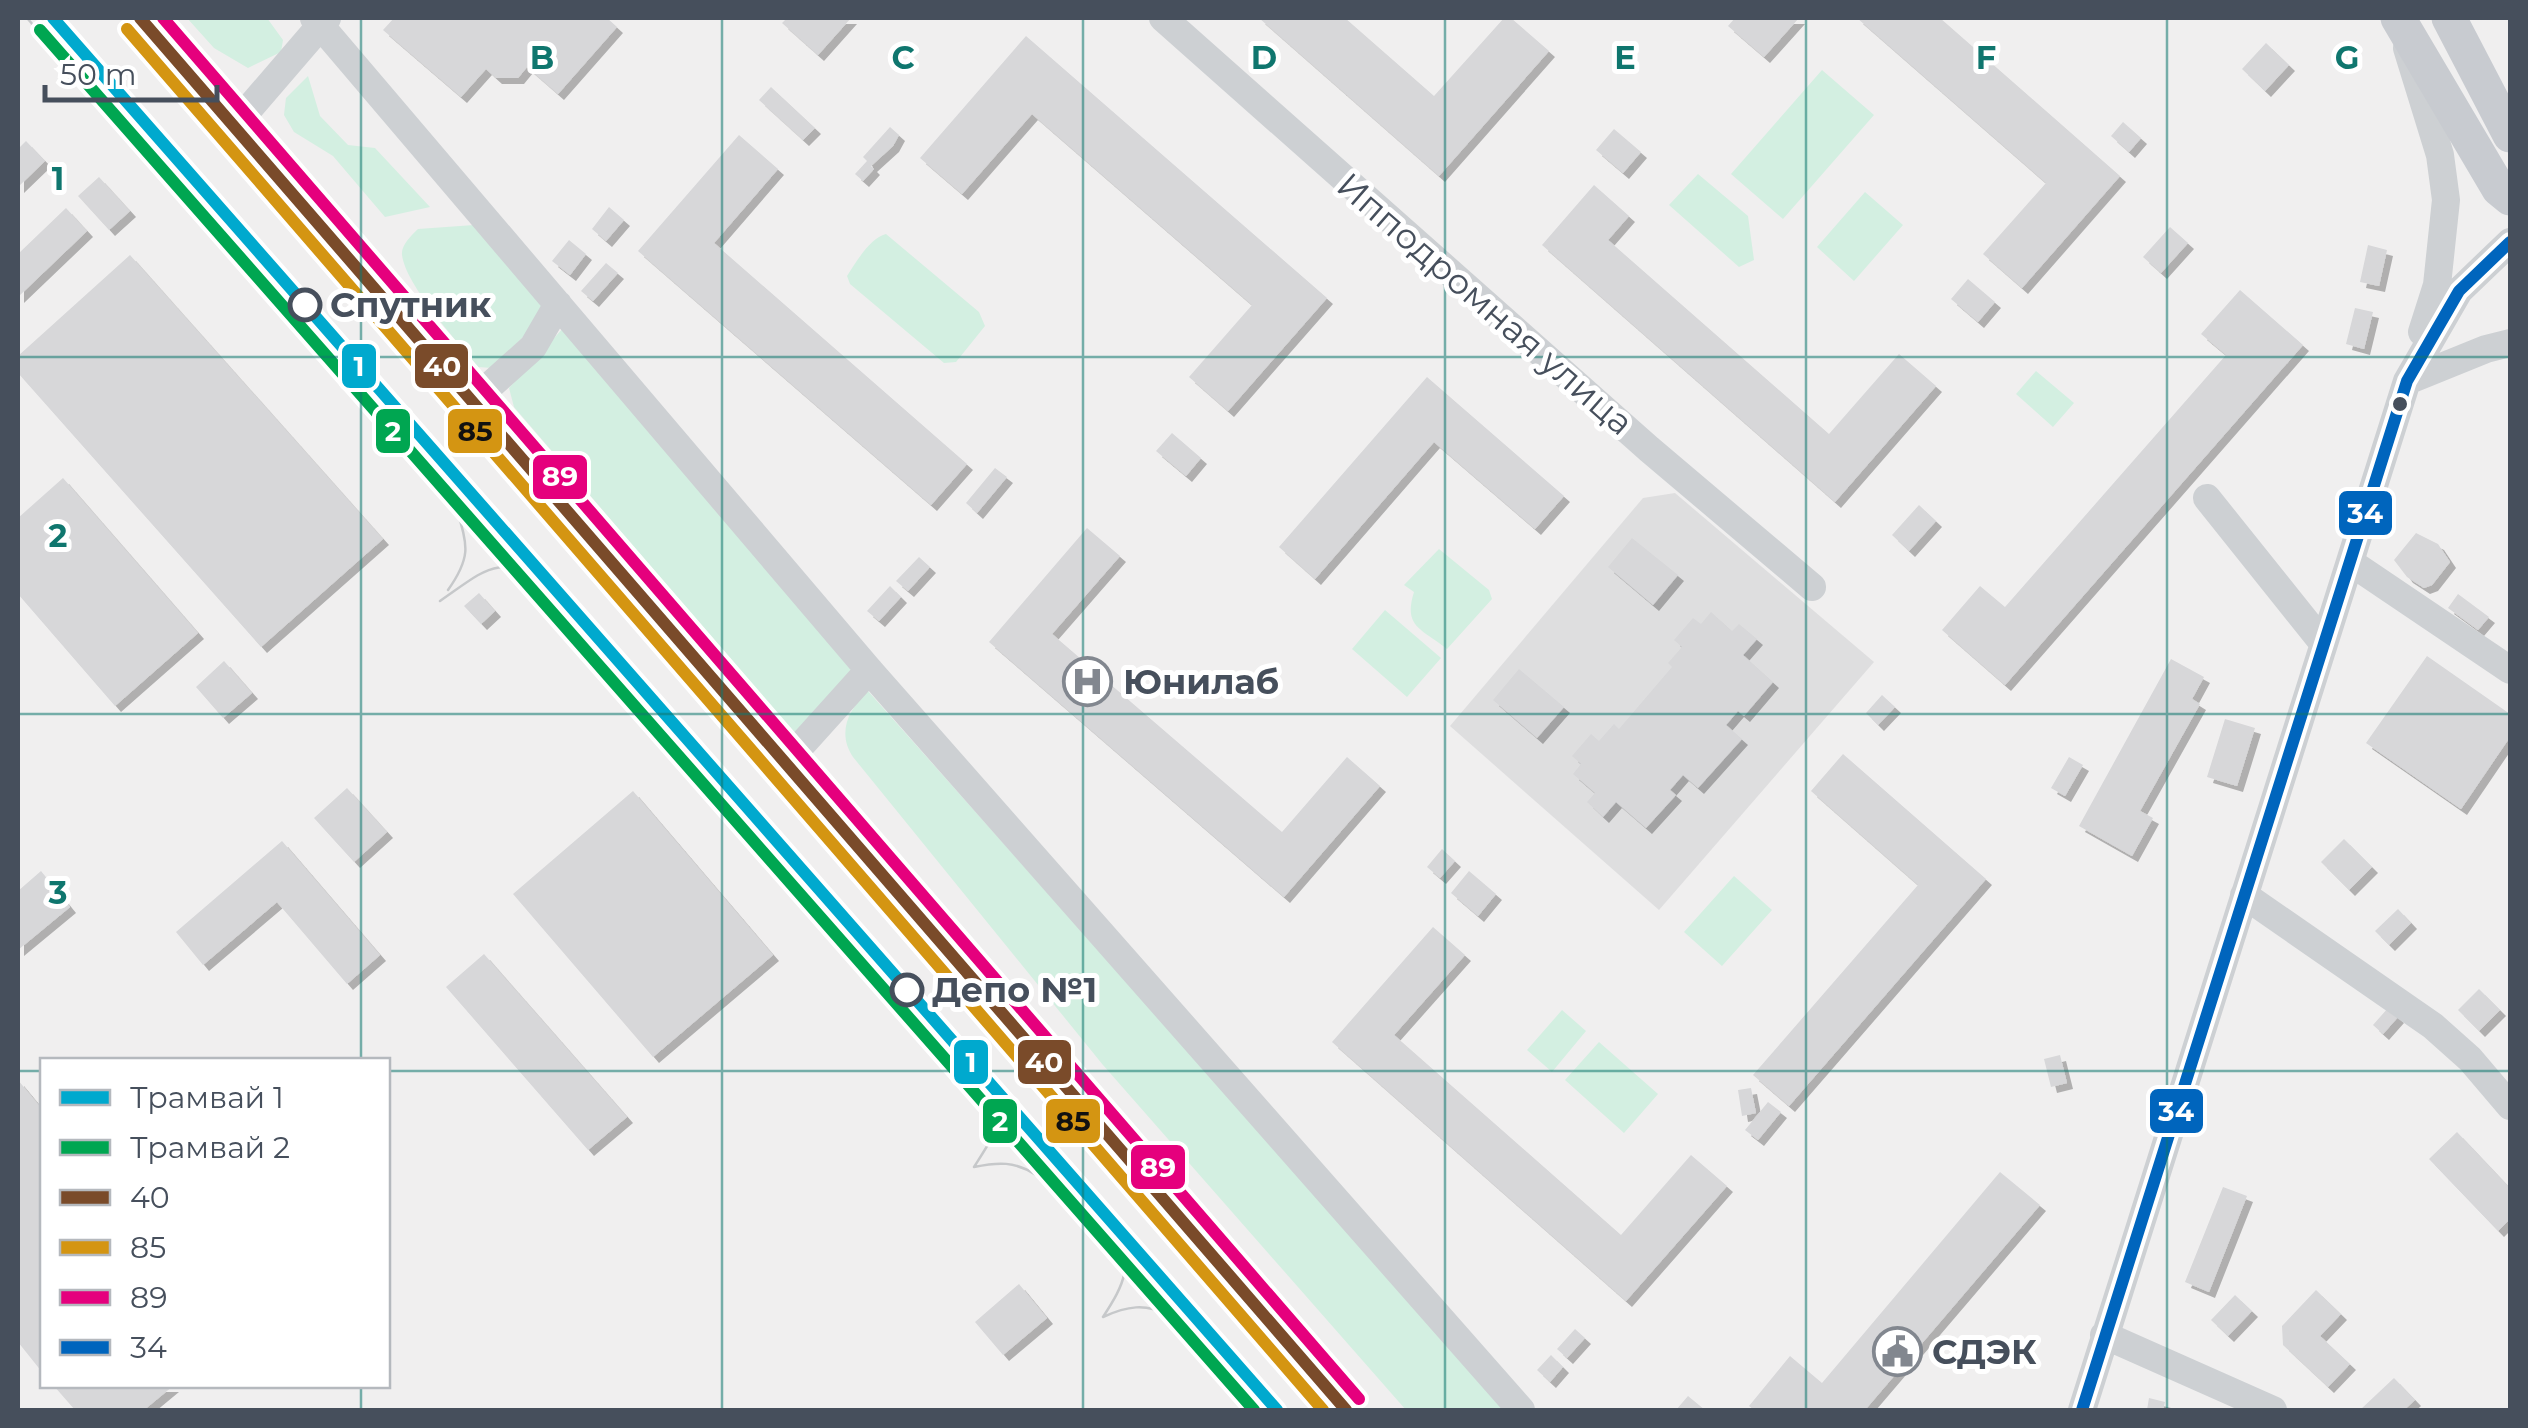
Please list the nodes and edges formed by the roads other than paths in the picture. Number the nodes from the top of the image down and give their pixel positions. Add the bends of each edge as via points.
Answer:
1 (140, 18) edge
2 (1162, 18) edge
3 (2396, 18) edge
4 (2448, 18) edge
5 (320, 20) edge
6 (235, 125) junction
7 (2510, 134) edge
8 (2510, 198) edge
9 (2510, 242) edge
10 (558, 304) junction
11 (2510, 343) edge
12 (2407, 382) junction
13 (474, 401) junction
14 (2207, 498) dead end
15 (2350, 562) junction
16 (1812, 587) dead end
17 (2323, 644) junction
18 (869, 670) junction
19 (2510, 670) edge
20 (787, 760) junction
21 (2244, 895) junction
22 (2510, 1106) edge
23 (2104, 1335) junction
24 (1346, 1410) edge
25 (1522, 1410) edge
26 (2082, 1410) edge
27 (2273, 1410) edge

1 - 6 main road
2 - 16 street, Ипподромная улица
3 - 8 main road
3 - 12 street via 2440,155 2446,200 2437,285
4 - 7 main road
5 - 6 street
5 - 10 street
6 - 13 main road
9 - 12 street via 2459,291
10 - 13 street via 532,347
10 - 18 street
11 - 12 street
12 - 15 street
13 - 20 main road
14 - 17 street
15 - 17 street
15 - 19 street
17 - 21 street
18 - 20 street
18 - 25 street
20 - 24 main road
21 - 22 street via 2434,1026
21 - 23 street
23 - 26 street
23 - 27 street

